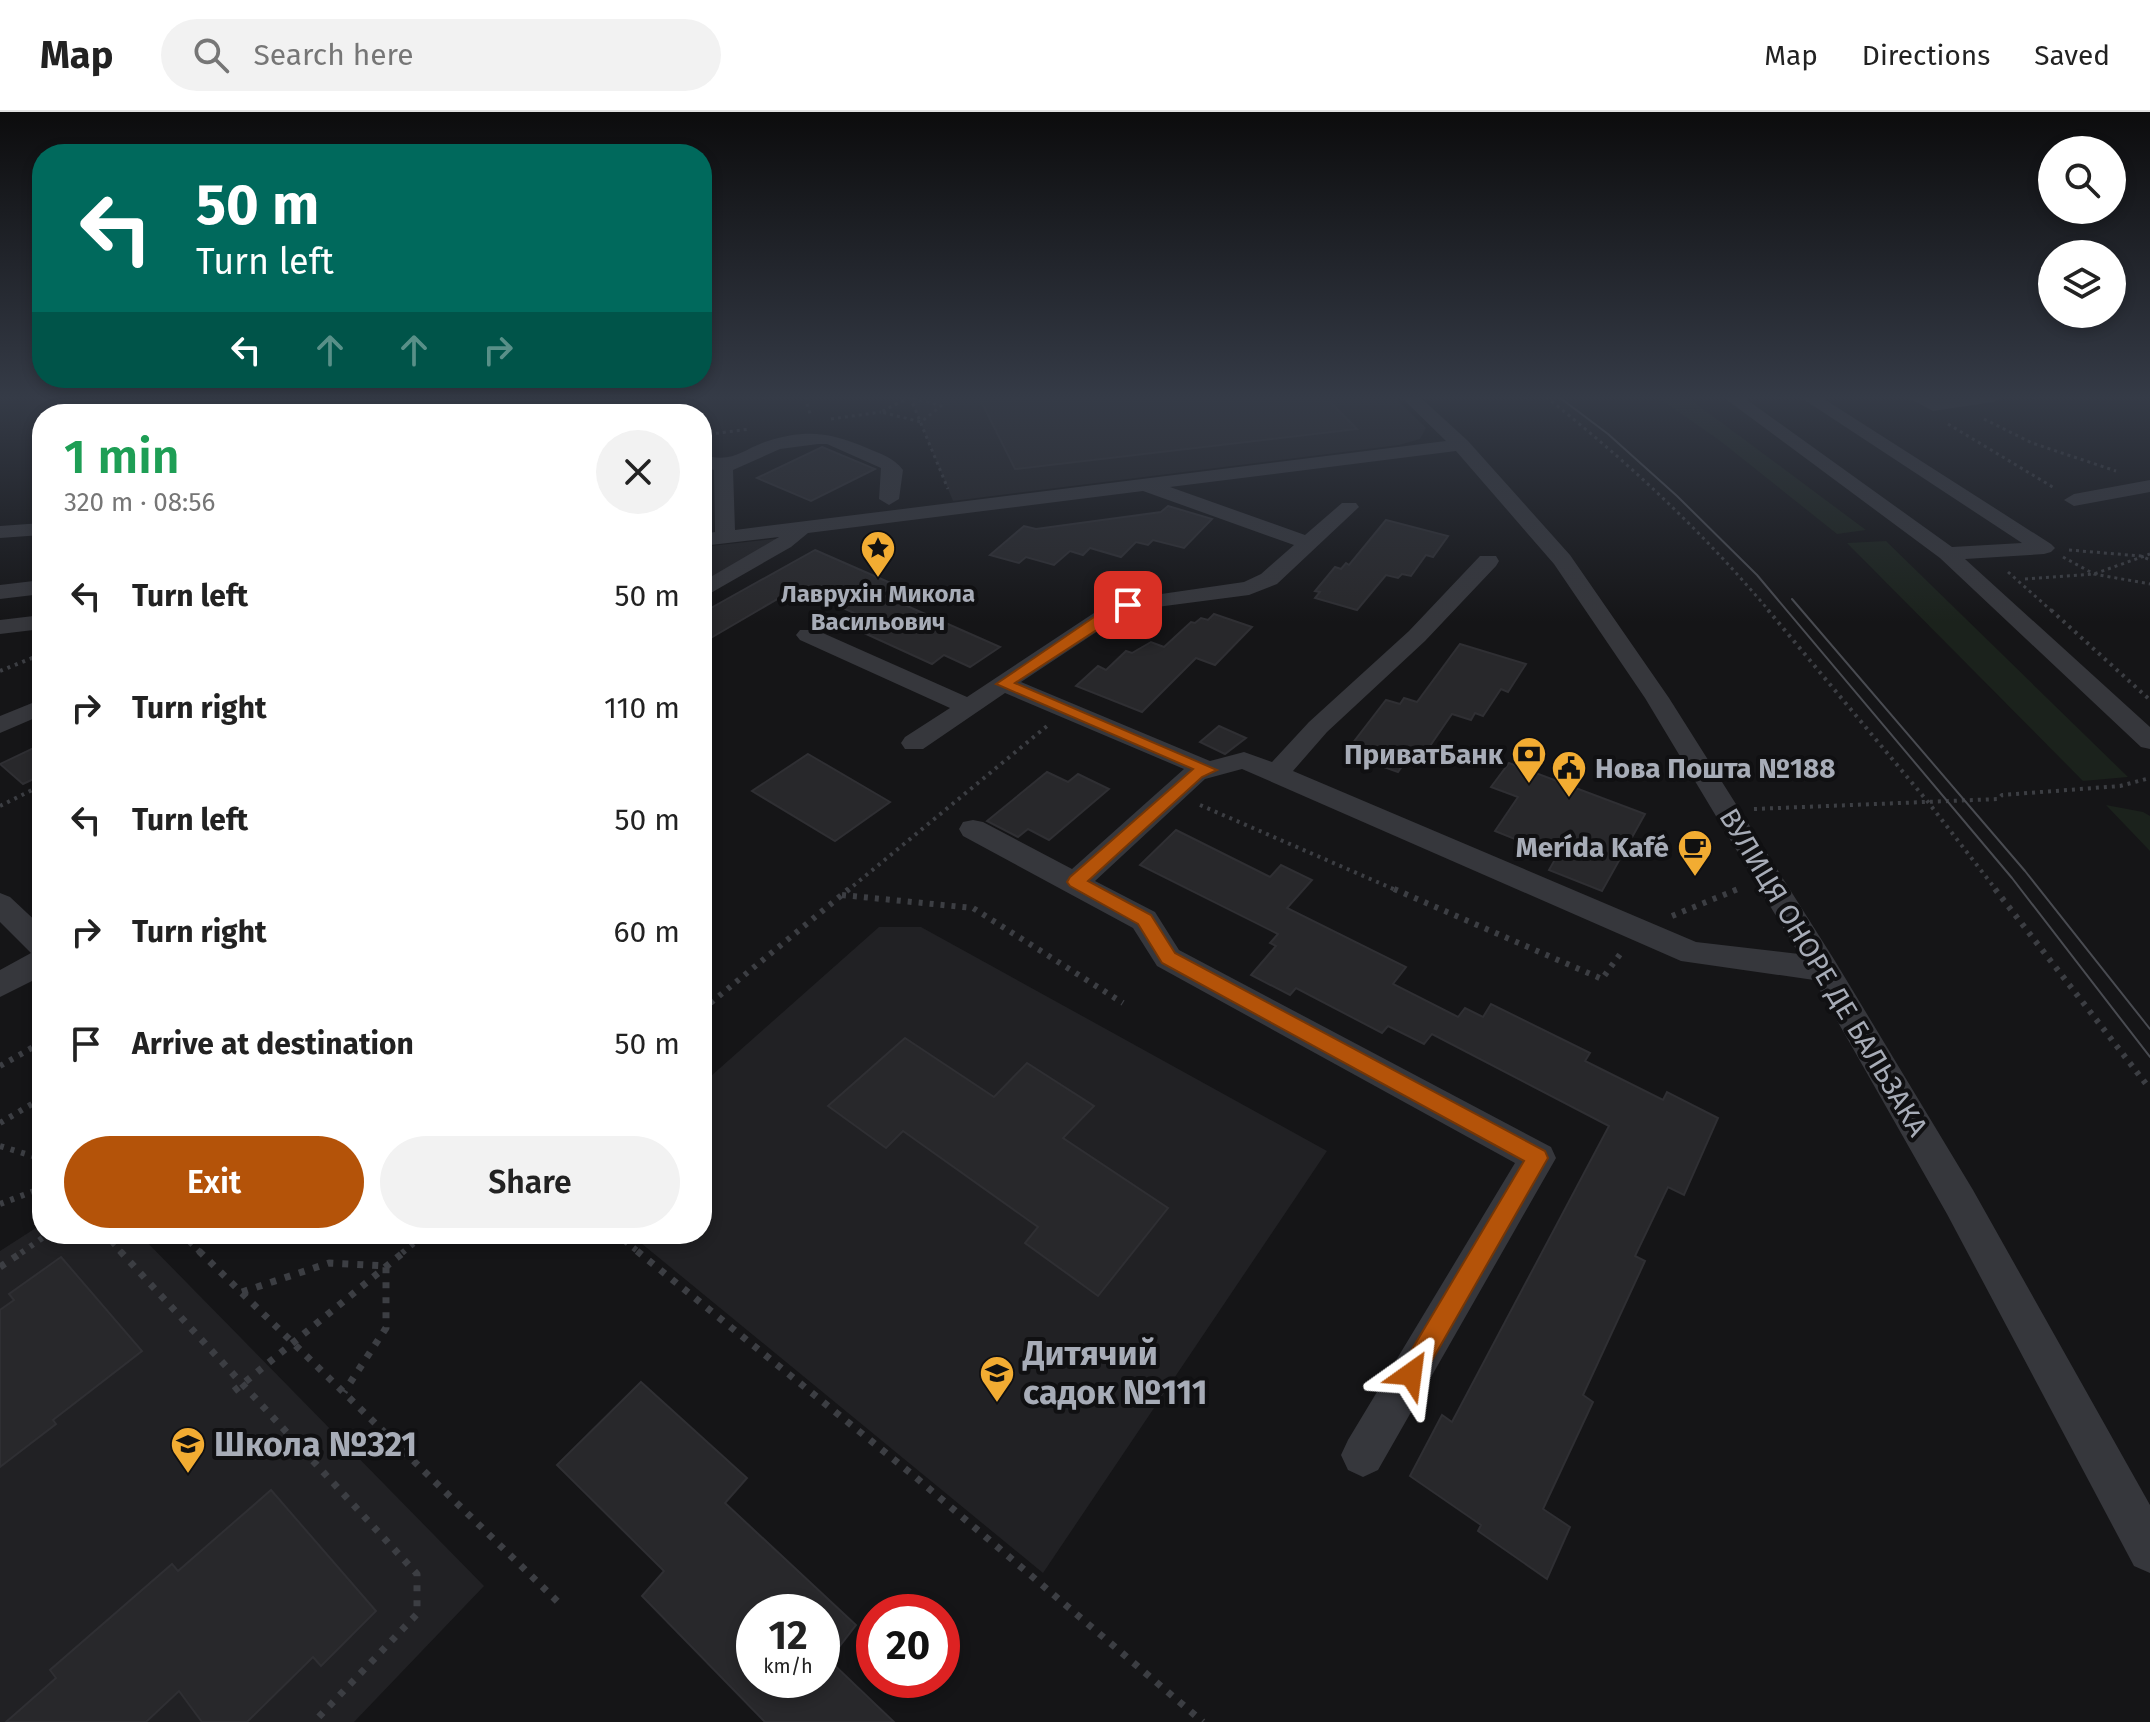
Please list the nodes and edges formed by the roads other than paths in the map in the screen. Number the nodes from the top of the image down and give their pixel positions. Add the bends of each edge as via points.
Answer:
1 (723, 472) edge
2 (893, 472) edge
3 (1246, 472) edge
4 (1485, 472) edge
5 (1837, 472) edge
6 (1926, 472) edge
7 (1144, 485) junction
8 (2150, 486) edge
9 (889, 499) dead end
10 (2074, 500) road end
11 (1349, 507) dead end
12 (804, 528) junction
13 (32, 530) edge
14 (0, 532) edge
15 (725, 537) junction
16 (712, 539) edge
17 (1310, 544) junction
18 (1947, 554) junction
19 (1488, 561) dead end
20 (712, 585) edge
21 (32, 588) edge
22 (0, 592) edge
23 (32, 619) edge
24 (0, 627) edge
25 (808, 635) dead end
26 (1004, 684) junction
27 (971, 708) junction
28 (32, 711) edge
29 (0, 725) edge
30 (2147, 736) edge
31 (914, 743) dead end
32 (1209, 770) junction
33 (1276, 774) junction
34 (973, 829) dead end
35 (1076, 882) junction
36 (0, 904) edge
37 (32, 935) edge
38 (32, 967) edge
39 (1824, 969) junction
40 (0, 985) edge
41 (1363, 1455) dead end
42 (2150, 1550) edge

1 - 15 street
2 - 9 street
3 - 7 street
4 - 39 street, ВУЛИЦЯ ОНОРЕ ДЕ БАЛЬЗАКА via 1571,572 1657,698
5 - 18 street
6 - 18 street via 2044,548
7 - 12 street
7 - 17 street
8 - 10 street
11 - 17 street
12 - 15 street
12 - 20 street
13 - 14 street
15 - 16 street
17 - 26 street via 1269,579 1249,588 1128,605
18 - 30 street
19 - 33 street
21 - 22 street
23 - 24 street
25 - 27 street
26 - 27 street
26 - 32 street
27 - 31 street
28 - 29 street
32 - 33 street via 1244,760
32 - 35 street via 1196,773
33 - 39 street via 1692,953
34 - 35 street
35 - 41 street via 1144,920 1168,958 1538,1158
36 - 37 street
38 - 40 street
39 - 42 street, ВУЛИЦЯ ОНОРЕ ДЕ БАЛЬЗАКА via 1960,1202

